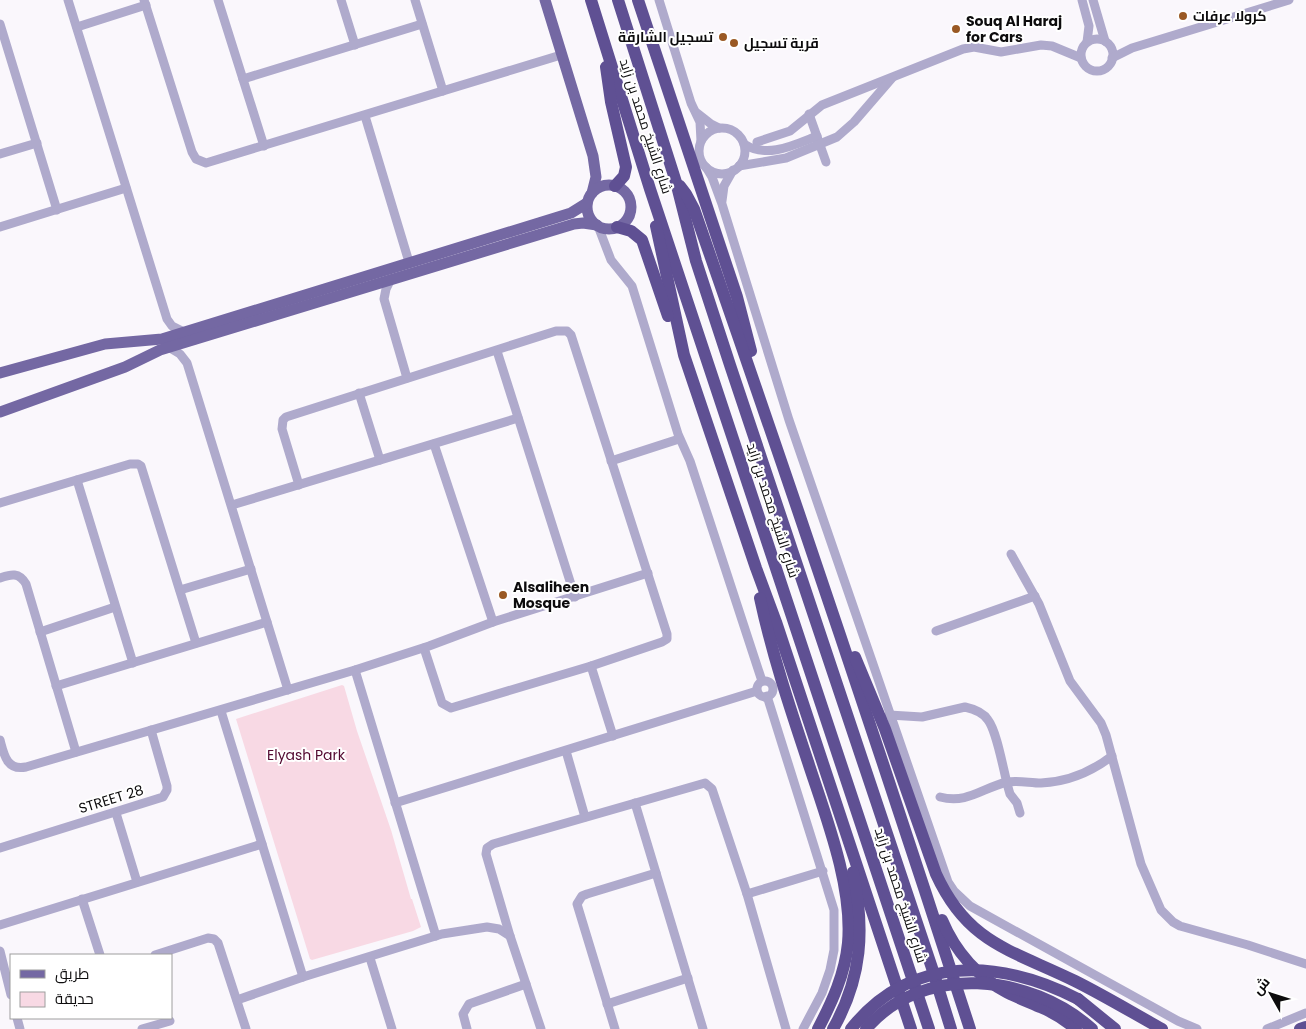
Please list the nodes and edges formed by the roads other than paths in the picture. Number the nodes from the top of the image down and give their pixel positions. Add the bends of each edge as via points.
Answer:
1 (68, 0) edge
2 (218, 0) edge
3 (341, 0) edge
4 (415, 0) edge
5 (545, 0) edge
6 (591, 0) edge
7 (618, 0) edge
8 (638, 0) edge
9 (659, 0) edge
10 (1082, 0) edge
11 (1094, 0) edge
12 (1289, 0) edge
13 (145, 3) edge
14 (0, 24) edge
15 (422, 24) junction
16 (77, 27) junction
17 (1105, 41) junction
18 (1087, 42) junction
19 (355, 44) junction
20 (606, 49) junction
21 (561, 55) junction
22 (1081, 58) junction
23 (1112, 58) junction
24 (894, 76) junction
25 (242, 79) junction
26 (443, 91) junction
27 (697, 113) junction
28 (809, 114) junction
29 (365, 116) junction
30 (719, 128) junction
31 (818, 140) junction
32 (701, 141) junction
33 (757, 142) dead end
34 (37, 143) junction
35 (744, 144) junction
36 (264, 146) junction
37 (0, 154) edge
38 (593, 158) junction
39 (826, 162) dead end
40 (706, 167) junction
41 (736, 168) junction
42 (676, 182) junction
43 (613, 186) junction
44 (126, 188) junction
45 (650, 189) junction
46 (590, 198) junction
47 (722, 204) junction
48 (57, 210) junction
49 (598, 226) junction
50 (0, 227) edge
51 (616, 228) junction
52 (498, 235) junction
53 (606, 248) junction
54 (481, 252) junction
55 (410, 262) junction
56 (391, 279) junction
57 (367, 287) junction
58 (384, 299) junction
59 (167, 319) junction
60 (184, 332) junction
61 (194, 341) junction
62 (166, 343) junction
63 (497, 351) junction
64 (684, 355) junction
65 (187, 363) junction
66 (0, 373) edge
67 (408, 378) junction
68 (758, 392) junction
69 (359, 393) junction
70 (0, 412) edge
71 (518, 418) junction
72 (679, 439) junction
73 (434, 444) junction
74 (380, 460) junction
75 (612, 461) junction
76 (77, 480) junction
77 (299, 485) junction
78 (0, 504) edge
79 (232, 505) junction
80 (1011, 554) dead end
81 (756, 568) junction
82 (251, 569) junction
83 (648, 573) junction
84 (0, 578) edge
85 (180, 590) junction
86 (1035, 596) junction
87 (575, 597) junction
88 (830, 603) junction
89 (115, 607) junction
90 (267, 622) junction
91 (493, 622) junction
92 (936, 631) dead end
93 (40, 632) junction
94 (196, 644) junction
95 (424, 648) junction
96 (133, 663) junction
97 (591, 666) junction
98 (355, 670) junction
99 (762, 681) junction
100 (56, 686) junction
101 (288, 690) junction
102 (757, 691) junction
103 (767, 696) junction
104 (220, 710) junction
105 (890, 715) junction
106 (152, 730) junction
107 (613, 736) junction
108 (0, 740) edge
109 (566, 751) junction
110 (76, 752) junction
111 (1112, 756) junction
112 (1006, 782) junction
113 (940, 797) dead end
114 (396, 802) junction
115 (635, 804) junction
116 (116, 813) junction
117 (1020, 813) dead end
118 (585, 818) junction
119 (842, 822) junction
120 (262, 844) junction
121 (911, 846) junction
122 (0, 848) edge
123 (823, 872) junction
124 (656, 873) junction
125 (137, 882) junction
126 (747, 894) junction
127 (82, 899) junction
128 (0, 924) edge
129 (436, 936) junction
130 (510, 936) junction
131 (0, 951) edge
132 (100, 954) edge
133 (158, 954) edge
134 (370, 958) junction
135 (1306, 964) edge
136 (304, 977) junction
137 (688, 978) junction
138 (526, 984) junction
139 (10, 991) edge
140 (237, 1000) junction
141 (607, 1004) junction
142 (1306, 1013) edge
143 (170, 1022) edge
144 (834, 1027) edge
145 (1306, 1027) edge
146 (142, 1029) edge
147 (246, 1029) edge
148 (392, 1029) edge
149 (467, 1029) edge
150 (541, 1029) edge
151 (615, 1029) edge
152 (703, 1029) edge
153 (786, 1029) edge
154 (803, 1029) edge
155 (818, 1029) edge
156 (851, 1029) edge
157 (866, 1029) edge
158 (911, 1029) edge
159 (929, 1029) edge
160 (951, 1029) edge
161 (970, 1029) edge
162 (1076, 1029) edge
163 (1092, 1029) edge
164 (1115, 1029) edge
165 (1162, 1029) edge
166 (1197, 1029) edge
167 (1268, 1029) edge
168 (1300, 1029) edge

1 - 16 street
2 - 25 street
3 - 19 street
4 - 15 street
5 - 21 main road
6 - 20 highway, شارع الشيخ محمد بن زايد
7 - 42 highway, شارع الشيخ محمد بن زايد
8 - 68 highway via 737,297
9 - 27 street
10 - 18 street via 1089,26
11 - 17 street
12 - 23 street via 1132,48
13 - 16 street
13 - 36 street via 196,158 210,163
14 - 34 street
15 - 19 street
15 - 26 street
16 - 44 street
17 - 18 street via 1094,39
17 - 23 street via 1112,49
18 - 22 street via 1082,48
19 - 25 street
20 - 43 highway via 608,85 626,167 624,176
20 - 45 highway, شارع الشيخ محمد بن زايد
21 - 26 street
21 - 38 main road
22 - 23 street via 1087,67 1097,71 1107,67
22 - 24 street via 1047,45 1002,52 968,47
24 - 28 street via 822,105
24 - 31 street via 849,128 837,136
25 - 36 street
26 - 29 street
27 - 30 street
27 - 32 street
28 - 31 street
28 - 33 street via 790,131
29 - 36 street
29 - 55 street
30 - 32 street via 706,134
30 - 35 street via 734,132
31 - 35 street via 765,151 754,150
31 - 39 street
31 - 41 street via 795,155
32 - 40 street via 699,155
34 - 37 street
34 - 48 street
35 - 41 street via 743,159
38 - 43 main road via 601,176
38 - 46 main road via 596,179
40 - 41 street via 719,173
40 - 47 street
41 - 47 street via 724,186
42 - 68 highway via 694,209
42 - 160 highway, شارع الشيخ محمد بن زايد via 696,261 730,366
43 - 46 main road via 598,188
43 - 51 main road via 626,194 630,206 627,218
44 - 48 street
44 - 59 street
45 - 64 highway
45 - 159 highway, شارع الشيخ محمد بن زايد
46 - 49 main road via 590,218
46 - 52 main road via 571,213
47 - 105 street via 789,420
48 - 50 street
49 - 51 main road
49 - 53 street
49 - 54 main road via 574,224
51 - 53 street
51 - 64 highway via 624,228 637,235 645,246
52 - 54 main road via 499,241
52 - 55 main road
53 - 72 street via 611,260 632,286
54 - 56 main road
55 - 60 main road
56 - 57 main road
56 - 58 street
57 - 58 street
57 - 61 main road
58 - 67 street
59 - 60 street via 172,326
59 - 62 street
60 - 62 main road
61 - 62 main road
61 - 65 street via 188,351
62 - 65 street
62 - 66 main road via 105,344
62 - 70 main road via 125,367
63 - 67 street
63 - 71 street
63 - 75 street via 556,331 570,335
64 - 81 highway
65 - 79 street
67 - 69 street
68 - 88 highway
69 - 74 street
69 - 77 street via 283,420 282,429
71 - 73 street
71 - 87 street
72 - 75 street
72 - 99 street via 690,461
73 - 74 street
73 - 91 street
74 - 77 street
75 - 83 street
76 - 78 street
76 - 85 street via 130,464 141,466
76 - 89 street
77 - 79 street
79 - 82 street
80 - 86 street
81 - 119 highway
81 - 155 highway via 780,677 832,839 847,900 848,944 844,966
82 - 85 street
82 - 90 street
83 - 87 street
83 - 97 street via 667,640
84 - 93 street via 15,574 23,579
85 - 94 street
86 - 92 street
86 - 111 street via 1070,681 1101,723
87 - 91 street
88 - 121 highway
88 - 165 highway via 885,729 936,874 953,906 992,942 1075,981
89 - 93 street
89 - 96 street
90 - 94 street
90 - 101 street
91 - 95 street
93 - 100 street
94 - 96 street
95 - 97 street via 442,703 451,708
95 - 98 street
96 - 100 street
97 - 107 street
98 - 101 street
98 - 114 street
99 - 102 street
99 - 103 street via 772,686
100 - 110 street
101 - 104 street
102 - 103 street via 761,696
102 - 107 street
103 - 123 street
104 - 106 street
104 - 120 street
105 - 112 street via 922,717 965,708 978,711 992,726
105 - 166 street via 943,871 961,899
106 - 110 street
106 - 116 street, STREET 28 via 168,790 159,799
107 - 109 street
108 - 110 street via 8,763 13,767 20,768
109 - 114 street
109 - 118 street
111 - 112 street via 1090,771 1066,780
111 - 135 street via 1141,864 1166,916 1180,926
112 - 113 street via 961,799
112 - 117 street
114 - 129 street
115 - 118 street
115 - 124 street
115 - 126 street via 702,783 708,784
116 - 122 street, STREET 28
116 - 125 street
118 - 130 street via 487,848
119 - 144 highway via 861,927 855,974
119 - 158 highway
120 - 125 street
120 - 136 street
121 - 161 highway
121 - 162 highway via 946,930 959,951 993,984 1055,1014
123 - 126 street
123 - 154 street via 834,910 834,950 822,993
124 - 137 street
124 - 141 street via 579,899 577,909
125 - 127 street
126 - 153 street
127 - 128 street
127 - 132 street
129 - 130 street via 486,927
129 - 134 street
130 - 138 street
131 - 139 street
133 - 140 street via 208,938 214,939
134 - 136 street
134 - 148 street
136 - 140 street
137 - 141 street
137 - 152 street
138 - 149 street via 469,1004 463,1014
138 - 150 street
140 - 147 street
141 - 151 street
142 - 167 street
143 - 146 street
145 - 168 highway
156 - 164 highway, bridge via 869,1009 901,987 942,973 978,970 1008,973 1037,981 1078,999
157 - 163 highway, bridge via 882,1014 921,992 979,983 1042,997

